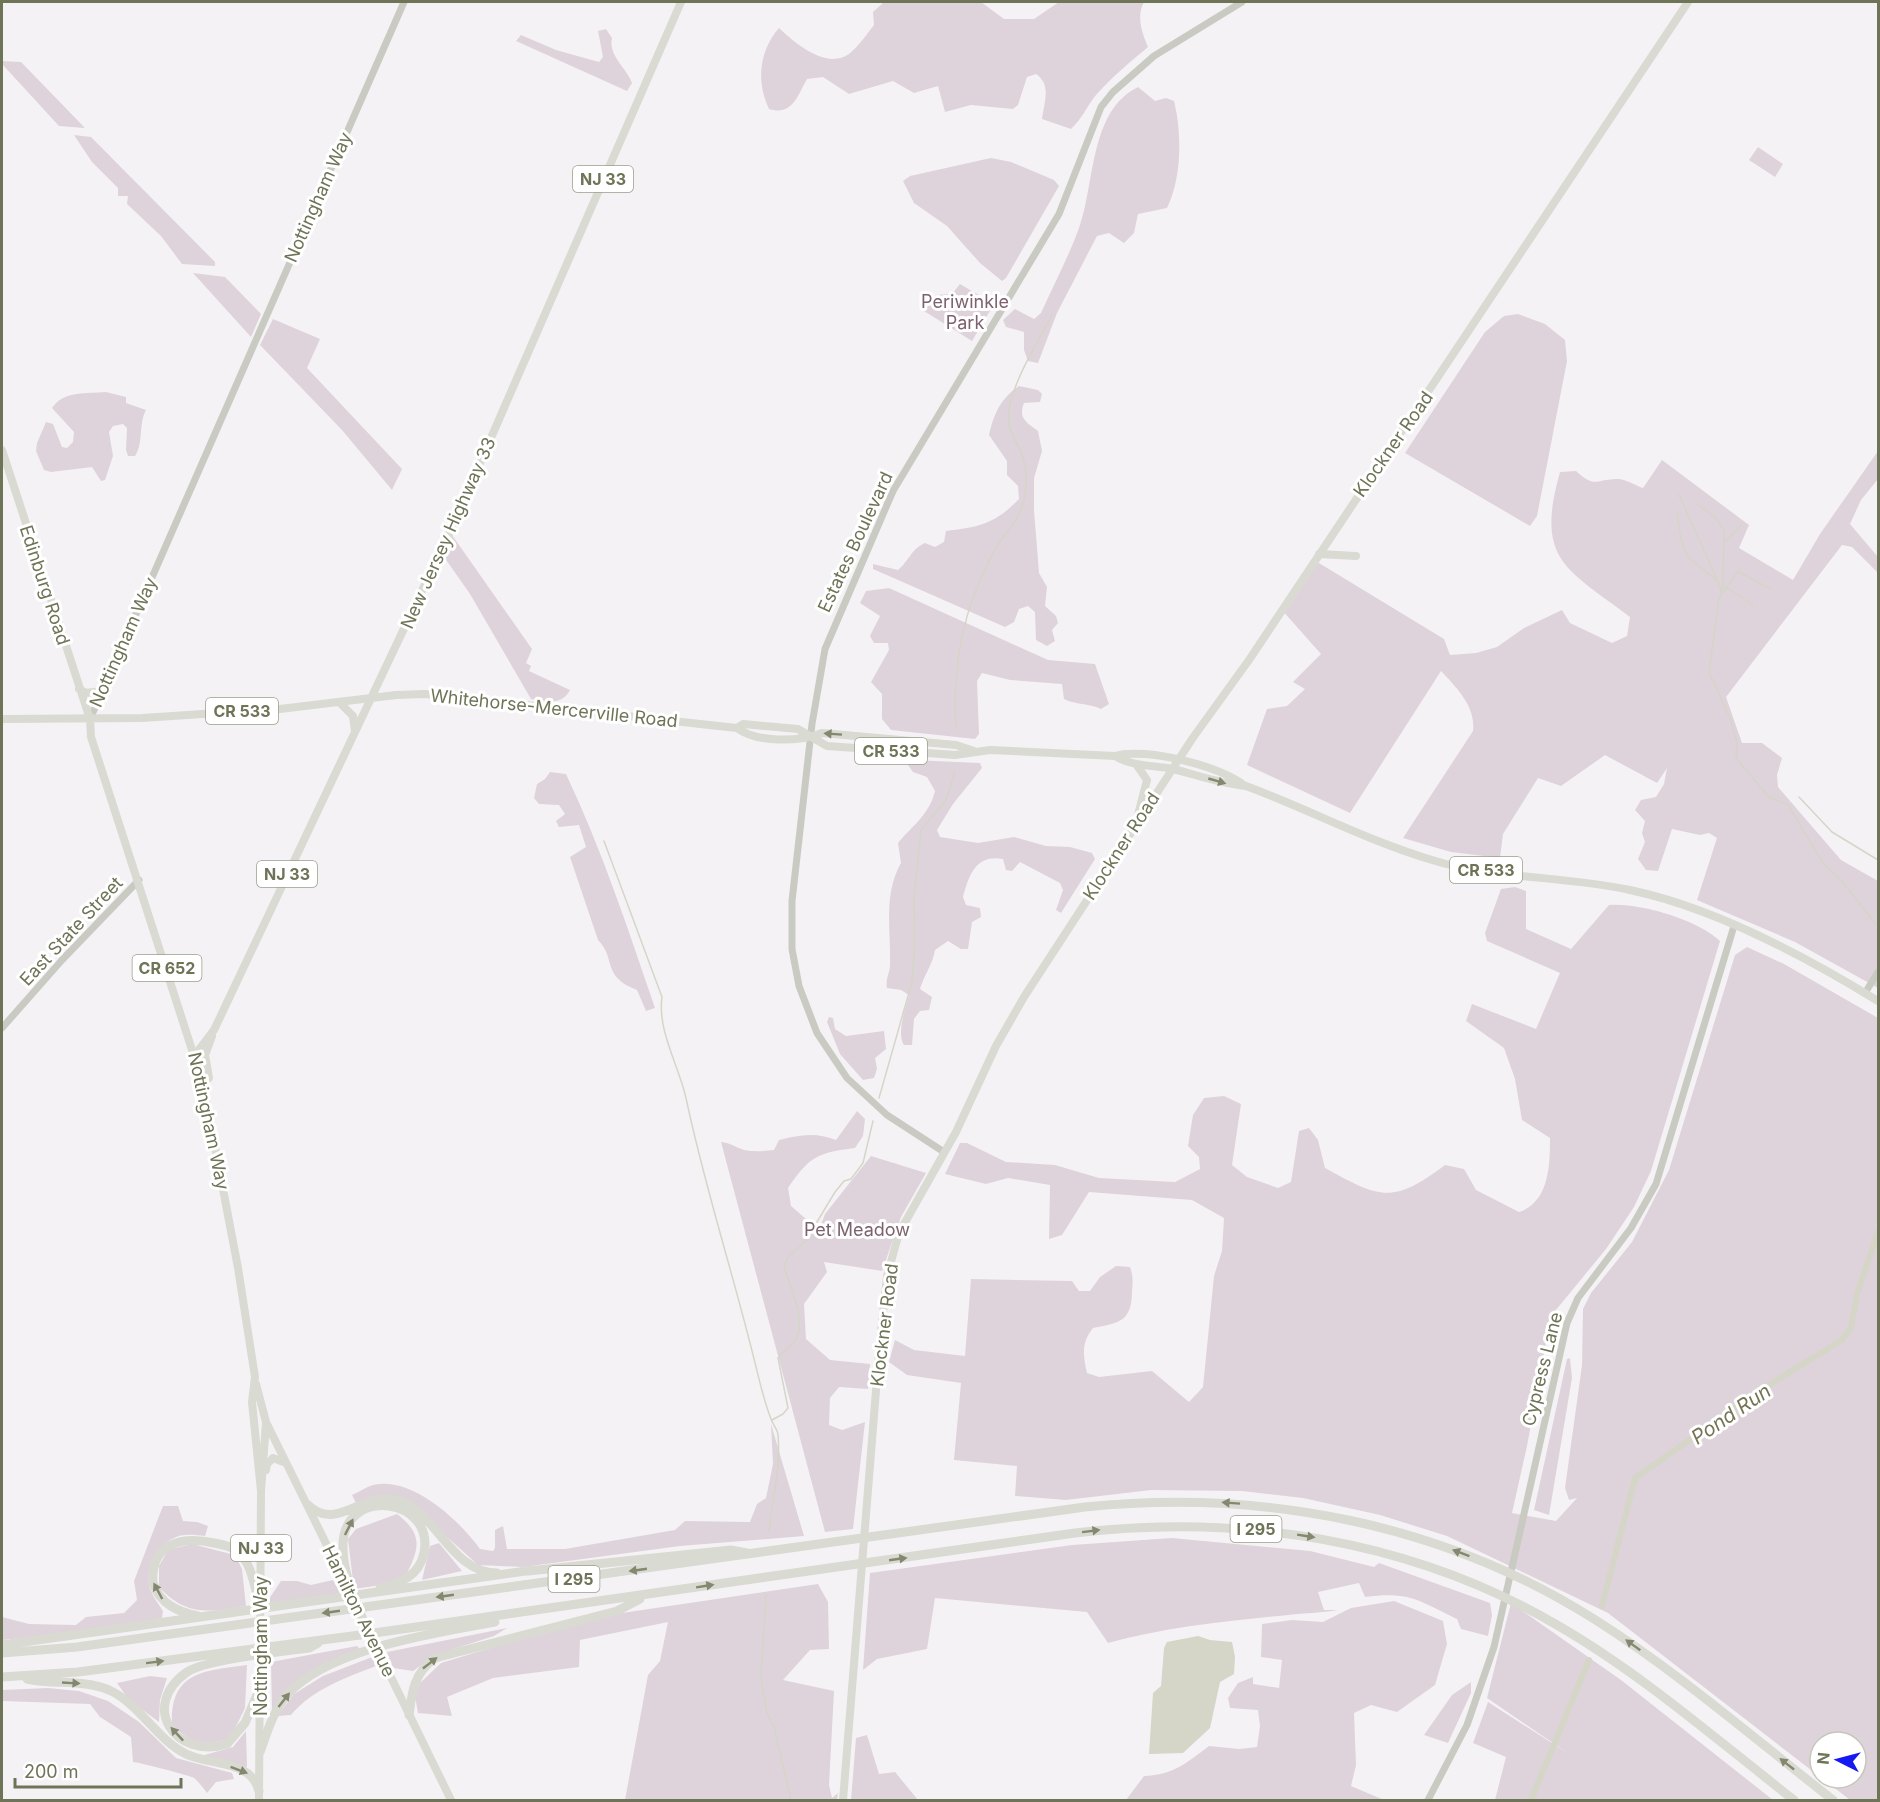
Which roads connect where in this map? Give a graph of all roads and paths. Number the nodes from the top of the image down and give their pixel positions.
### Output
1 (404, 2) edge
2 (681, 2) edge
3 (1242, 2) edge
4 (1688, 2) edge
5 (2, 450) edge
6 (1319, 554) junction
7 (1356, 556) dead end
8 (79, 689) junction
9 (102, 691) junction
10 (371, 698) junction
11 (339, 702) junction
12 (2, 719) edge
13 (90, 719) junction
14 (355, 732) junction
15 (810, 738) junction
16 (1115, 756) junction
17 (1178, 760) junction
18 (1133, 763) junction
19 (1172, 769) junction
20 (1246, 786) junction
21 (1136, 823) junction
22 (139, 880) junction
23 (1734, 926) junction
24 (1878, 972) edge
25 (1865, 993) junction
26 (1878, 1001) edge
27 (2, 1028) edge
28 (214, 1030) junction
29 (195, 1055) junction
30 (203, 1084) junction
31 (944, 1152) junction
32 (255, 1377) junction
33 (266, 1422) junction
34 (288, 1464) junction
35 (261, 1491) junction
36 (308, 1505) junction
37 (759, 1554) junction
38 (533, 1570) junction
39 (385, 1590) junction
40 (647, 1595) junction
41 (260, 1605) junction
42 (206, 1618) junction
43 (364, 1622) junction
44 (401, 1634) junction
45 (2, 1645) edge
46 (2, 1653) edge
47 (227, 1657) junction
48 (2, 1677) edge
49 (13, 1677) junction
50 (260, 1688) junction
51 (409, 1715) junction
52 (260, 1752) junction
53 (259, 1796) edge
54 (451, 1800) edge
55 (843, 1800) edge
56 (1428, 1800) edge
57 (1794, 1800) edge
58 (1833, 1800) edge

1 - 9 street, Nottingham Way
2 - 10 main road, New Jersey Highway 33 / NJ 33
3 - 15 street, Estates Boulevard
4 - 6 main road, Klockner Road
5 - 8 main road, Edinburg Road
6 - 7 main road
6 - 17 main road, Klockner Road
8 - 9 main road
8 - 13 main road, Edinburg Road
9 - 13 street, Nottingham Way
10 - 11 main road, CR 533
10 - 14 main road, New Jersey Highway 33 / NJ 33
10 - 15 main road, Whitehorse-Mercerville Road / CR 533
11 - 13 main road, CR 533
11 - 14 main road
12 - 13 main road, CR 533
13 - 22 main road, Nottingham Way
14 - 28 main road, New Jersey Highway 33 / NJ 33
15 - 16 main road, Whitehorse-Mercerville Road / CR 533
15 - 31 street, Estates Boulevard
16 - 17 main road, Whitehorse-Mercerville Road / CR 533
16 - 18 main road, Whitehorse-Mercerville Road / CR 533
17 - 19 main road, Klockner Road
17 - 20 main road, Whitehorse-Mercerville Road / CR 533
18 - 19 main road, Whitehorse-Mercerville Road / CR 533
18 - 21 main road
19 -> 20 main road, Whitehorse-Mercerville Road / CR 533
19 - 21 main road, Klockner Road
20 - 23 main road, Whitehorse-Mercerville Road / CR 533
21 - 31 main road, Klockner Road
22 - 27 street, East State Street
22 - 29 main road, Nottingham Way / CR 652
23 - 25 main road, Whitehorse-Mercerville Road / CR 533
23 - 56 street, Cypress Lane
24 - 25 street
25 - 26 main road, Whitehorse-Mercerville Road / CR 533
28 - 29 main road, New Jersey Highway 33 / NJ 33
28 - 30 main road
29 - 30 main road, Nottingham Way / NJ 33
30 - 32 main road, Nottingham Way / NJ 33
31 - 55 main road, Klockner Road
32 - 33 main road
32 - 35 main road, Nottingham Way / NJ 33
33 - 34 main road, Hamilton Avenue
33 - 35 main road, Nottingham Way / NJ 33
34 - 35 main road
34 - 36 main road, Hamilton Avenue
35 - 41 main road, Nottingham Way / NJ 33
36 - 38 highway
36 - 43 main road, Hamilton Avenue
37 - 38 highway
37 -> 46 highway, I 295
58 -> 37 highway, I 295
38 - 39 highway
39 - 42 highway
43 -> 39 highway
40 - 44 highway, I 295
51 -> 40 highway
40 -> 57 highway, I 295
42 -> 41 highway
41 - 50 main road, Nottingham Way / NJ 33
42 - 45 highway
43 - 51 main road, Hamilton Avenue
44 - 47 highway, I 295
52 -> 44 highway
49 -> 47 highway
50 -> 47 highway
48 - 49 highway
49 -> 53 highway
50 - 52 main road, Nottingham Way / NJ 33
51 - 54 main road, Hamilton Avenue
52 - 53 main road, Nottingham Way / NJ 33

